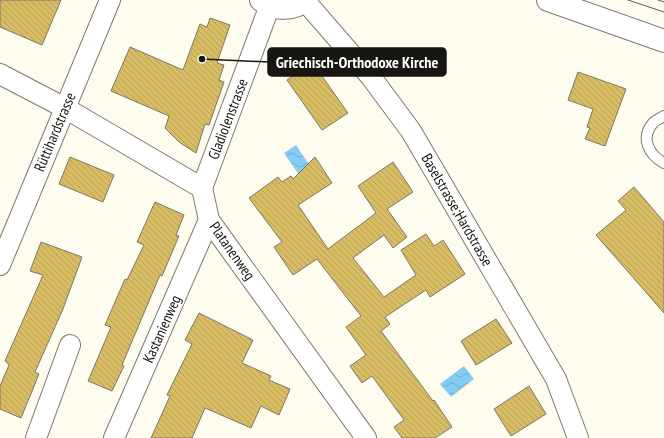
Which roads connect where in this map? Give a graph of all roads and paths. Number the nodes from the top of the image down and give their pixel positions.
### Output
1 (110, 0) edge
2 (548, 0) edge
3 (306, 1) edge
4 (266, 3) edge
5 (664, 41) edge
6 (0, 74) edge
7 (65, 108) junction
8 (664, 116) edge
9 (664, 163) edge
10 (202, 188) junction
11 (209, 220) junction
12 (0, 265) edge
13 (70, 345) dead end
14 (36, 438) edge
15 (114, 438) edge
16 (366, 438) edge
17 (578, 438) edge

1 - 7 street, Rüttihardstrasse
2 - 5 main road
3 - 4 main road
3 - 17 street, Baselstrasse;Hardstrasse
4 - 10 street, Gladiolenstrasse
6 - 7 street
7 - 10 street
7 - 12 street, Rüttihardstrasse
8 - 9 lane
10 - 11 street, Platanenweg
11 - 15 street, Kastanienweg
11 - 16 street, Platanenweg
13 - 14 street

